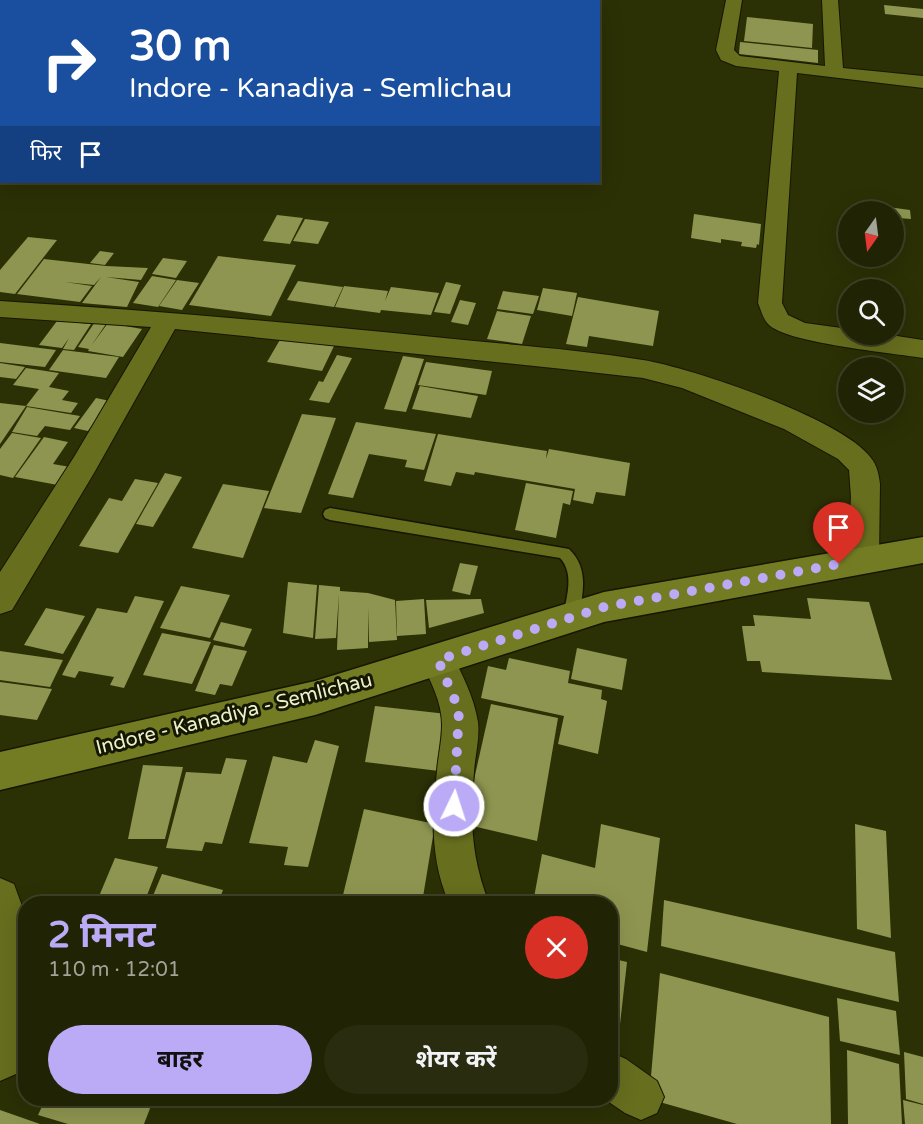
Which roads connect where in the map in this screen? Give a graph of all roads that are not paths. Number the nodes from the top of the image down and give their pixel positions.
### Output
1 (734, 0) edge
2 (830, 0) edge
3 (788, 67) junction
4 (834, 72) junction
5 (923, 82) edge
6 (0, 309) edge
7 (168, 319) junction
8 (923, 349) edge
9 (330, 514) dead end
10 (923, 550) edge
11 (863, 560) junction
12 (0, 600) edge
13 (572, 617) junction
14 (438, 660) junction
15 (0, 771) edge
16 (465, 896) edge
17 (0, 898) edge
18 (0, 1058) edge

1 - 3 street
2 - 4 street
3 - 4 street
3 - 8 street
4 - 5 street
6 - 7 street
7 - 11 street
7 - 12 street
9 - 13 lane
10 - 11 main road, Indore - Kanadiya - Semlichau
11 - 13 main road, Indore - Kanadiya - Semlichau
13 - 14 main road, Indore - Kanadiya - Semlichau
14 - 15 main road, Indore - Kanadiya - Semlichau
14 - 16 street
17 - 18 street

